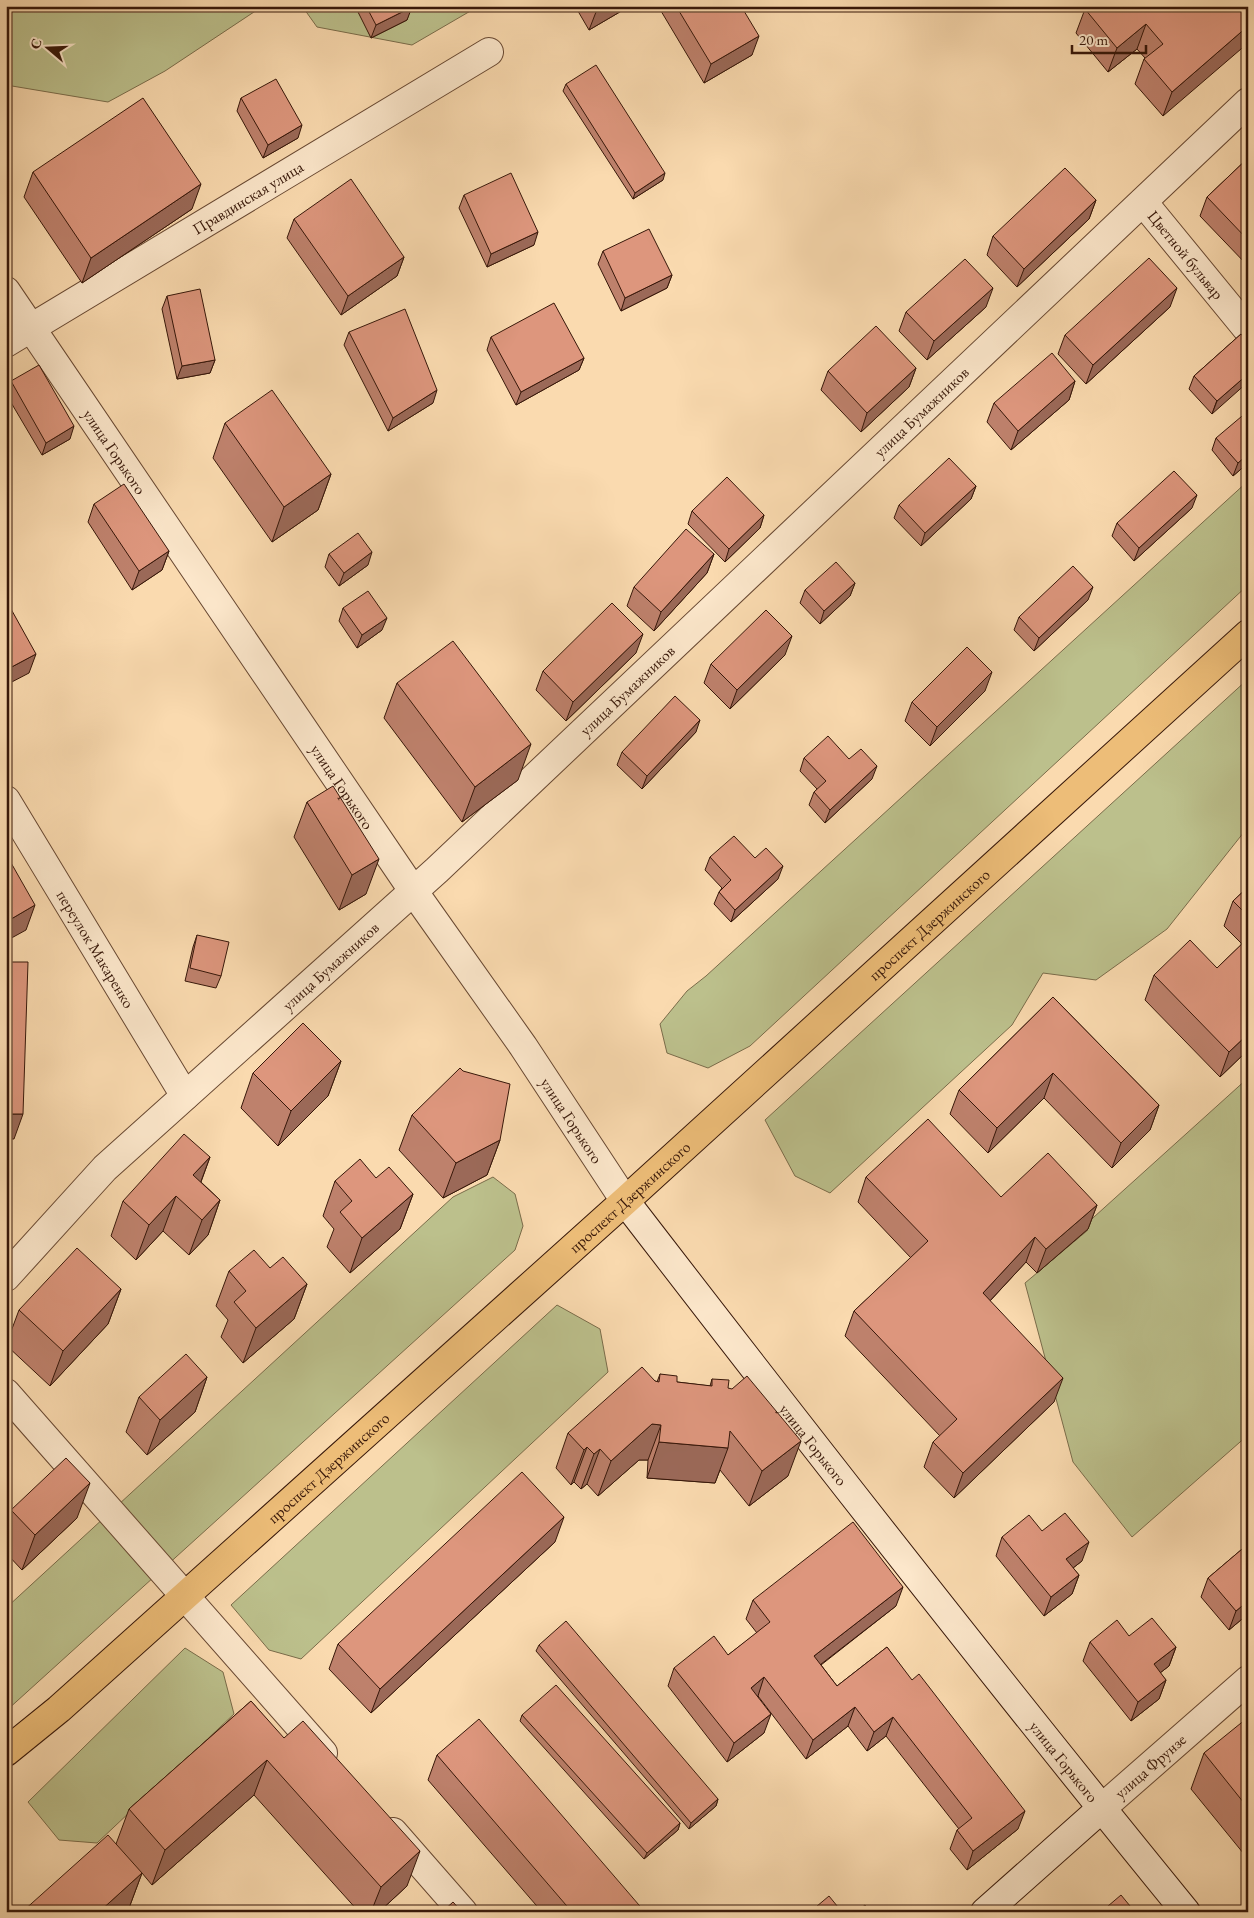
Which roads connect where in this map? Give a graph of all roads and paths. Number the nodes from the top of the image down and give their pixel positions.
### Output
1 (489, 52) dead end
2 (1248, 102) edge
3 (1143, 202) junction
4 (6, 291) edge
5 (32, 328) junction
6 (1248, 330) edge
7 (6, 343) edge
8 (1248, 634) edge
9 (6, 800) edge
10 (414, 892) junction
11 (186, 1096) junction
12 (624, 1201) junction
13 (6, 1277) edge
14 (6, 1393) edge
15 (185, 1594) junction
16 (1248, 1680) edge
17 (6, 1752) edge
18 (340, 1772) edge
19 (1102, 1808) junction
20 (379, 1816) edge
21 (463, 1912) edge
22 (985, 1912) edge
23 (1186, 1912) edge

1 - 5 street, Правдинская улица
2 - 3 street, улица Бумажников
3 - 6 street, Цветной бульвар
3 - 10 street, улица Бумажников
4 - 5 street, улица Горького
5 - 7 street, Правдинская улица
5 - 10 street, улица Горького
8 - 12 main road, проспект Дзержинского
9 - 11 street, переулок Макаренко
10 - 11 street, улица Бумажников
10 - 12 street, улица Горького
11 - 13 street, улица Бумажников
12 - 15 main road, проспект Дзержинского
12 - 19 street, улица Горького
14 - 15 street
15 - 17 main road, проспект Дзержинского
15 - 18 street
16 - 19 street, улица Фрунзе
19 - 22 street, улица Фрунзе
19 - 23 street, улица Горького
20 - 21 street

